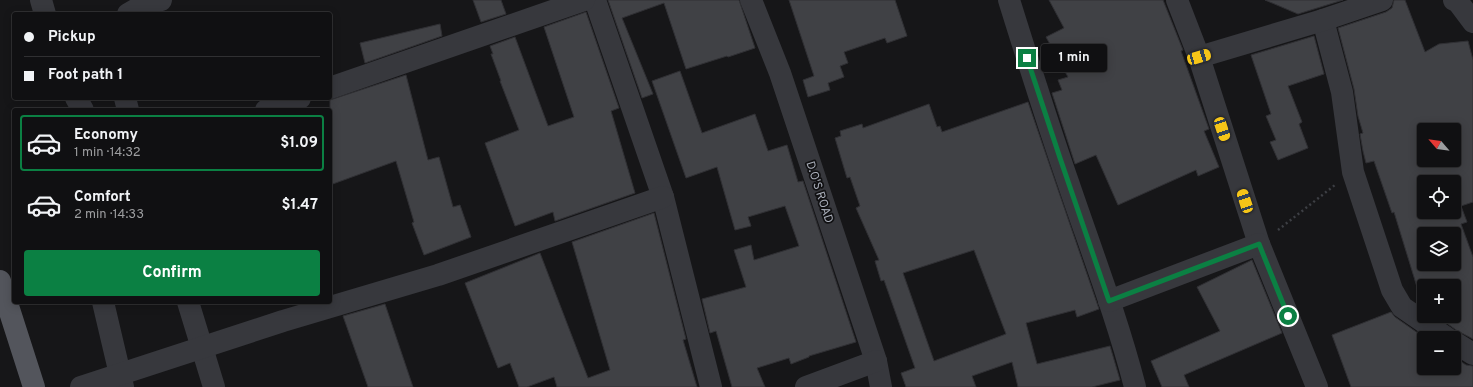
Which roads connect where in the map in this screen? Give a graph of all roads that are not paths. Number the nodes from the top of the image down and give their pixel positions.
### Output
1 (40, 0) edge
2 (161, 0) edge
3 (584, 0) edge
4 (595, 0) edge
5 (751, 0) edge
6 (1009, 0) edge
7 (1177, 0) edge
8 (1382, 0) edge
9 (1454, 0) edge
10 (44, 12) edge
11 (131, 12) edge
12 (1323, 20) junction
13 (1473, 22) edge
14 (1199, 57) junction
15 (332, 87) edge
16 (294, 100) edge
17 (272, 108) edge
18 (664, 197) junction
19 (1259, 244) junction
20 (0, 281) edge
21 (1109, 301) junction
22 (103, 304) edge
23 (189, 304) edge
24 (1438, 331) edge
25 (1461, 346) edge
26 (202, 347) junction
27 (1473, 354) edge
28 (876, 361) junction
29 (121, 380) edge
30 (34, 387) edge
31 (81, 387) edge
32 (214, 387) edge
33 (711, 387) edge
34 (806, 387) edge
35 (881, 387) edge
36 (1135, 387) edge
37 (1317, 387) edge

1 - 10 street
2 - 11 street
3 - 15 street
4 - 18 street
5 - 28 street, D.O'S ROAD
6 - 21 street
7 - 14 street
8 - 12 street
9 - 13 street
12 - 14 street
12 - 24 street
14 - 19 street
16 - 17 street
18 - 26 street
18 - 33 street
19 - 21 street
19 - 37 street
20 - 30 main road
21 - 36 street
22 - 29 street
23 - 26 street
25 - 27 street
26 - 29 street
26 - 32 street
28 - 34 street
28 - 35 street, D.O'S ROAD
29 - 31 street

